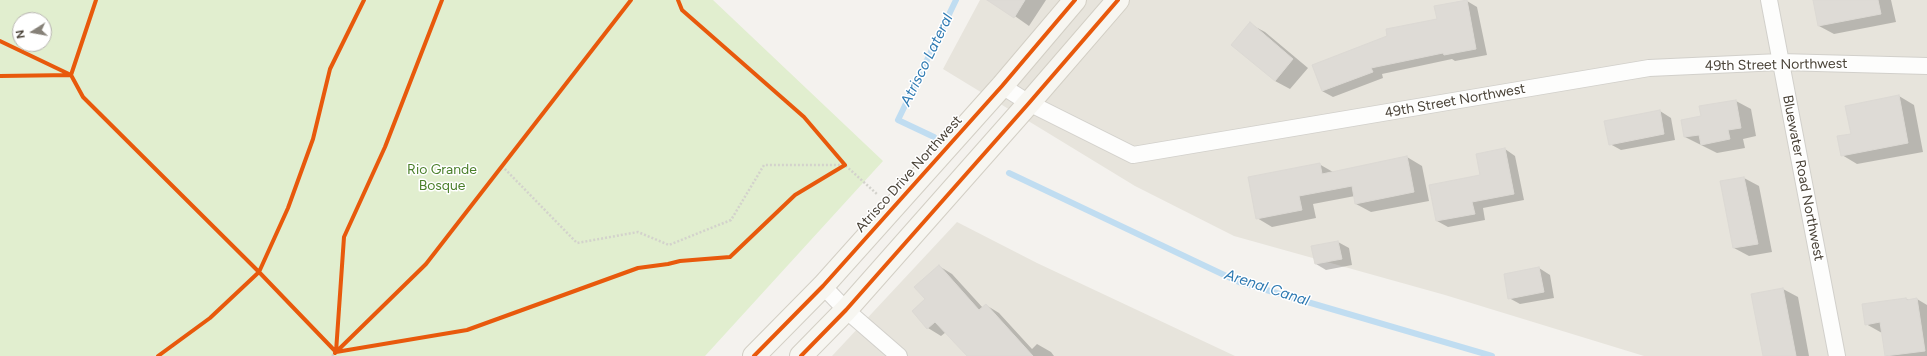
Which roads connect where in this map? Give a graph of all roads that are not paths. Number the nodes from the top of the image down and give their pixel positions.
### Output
1 (1075, 0) edge
2 (1118, 0) edge
3 (1769, 0) edge
4 (1780, 62) junction
5 (1927, 66) edge
6 (1002, 86) junction
7 (1029, 103) junction
8 (823, 286) junction
9 (846, 310) junction
10 (754, 356) edge
11 (801, 356) edge
12 (899, 356) edge
13 (1837, 356) edge

1 - 6 main road, Atrisco Drive Northwest
2 - 7 main road
3 - 4 street, Bluewater Road Northwest
4 - 5 street, 49th Street Northwest
4 - 7 street, 49th Street Northwest
4 - 13 street, Bluewater Road Northwest
6 - 7 street, 49th Street Northwest
6 - 8 main road, Atrisco Drive Northwest
7 - 9 main road
8 - 9 street
8 - 10 main road, Atrisco Drive Northwest
9 - 11 main road
9 - 12 street

